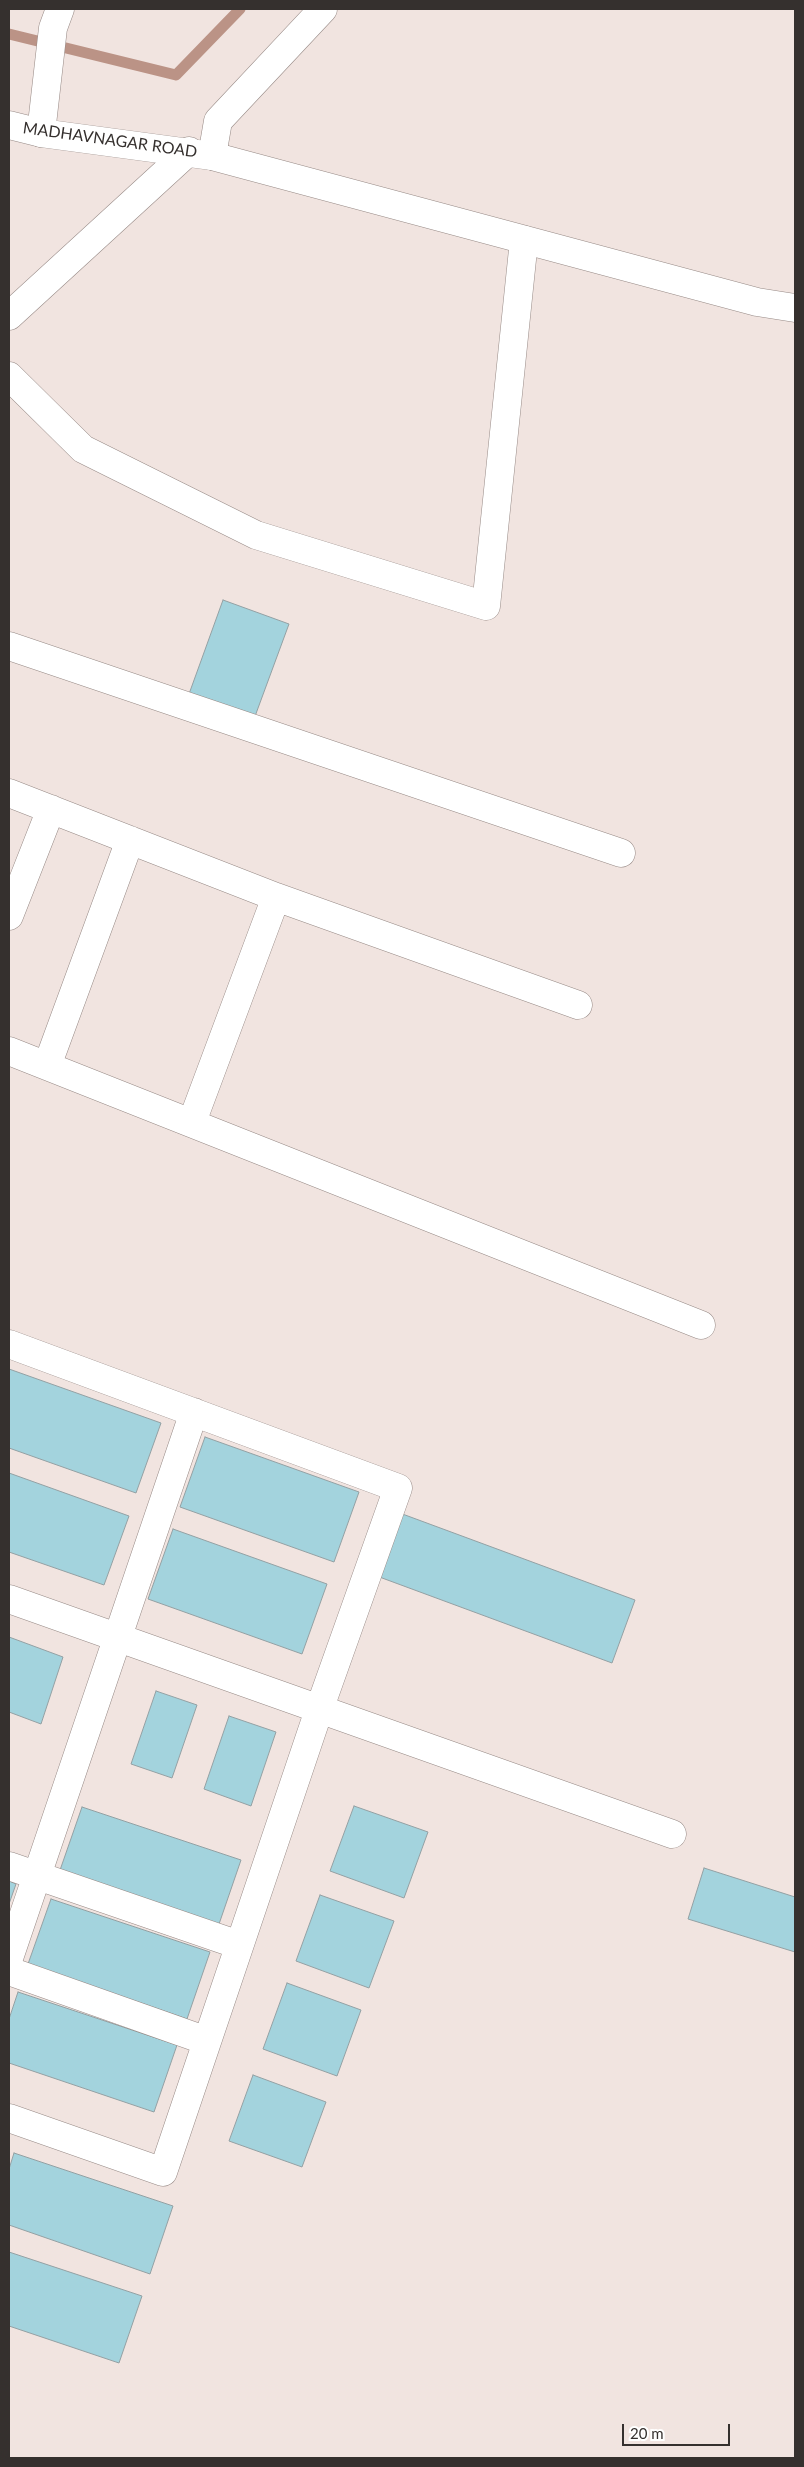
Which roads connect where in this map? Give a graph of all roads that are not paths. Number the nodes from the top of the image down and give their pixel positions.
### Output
1 (323, 9) edge
2 (56, 18) edge
3 (9, 125) edge
4 (41, 133) junction
5 (200, 153) junction
6 (524, 240) junction
7 (795, 308) edge
8 (9, 316) edge
9 (9, 376) edge
10 (9, 646) edge
11 (9, 792) edge
12 (51, 809) junction
13 (130, 840) junction
14 (621, 853) dead end
15 (276, 897) junction
16 (9, 916) edge
17 (578, 1005) dead end
18 (9, 1051) edge
19 (47, 1066) junction
20 (192, 1122) junction
21 (701, 1325) dead end
22 (9, 1344) edge
23 (194, 1412) junction
24 (9, 1599) edge
25 (117, 1638) junction
26 (319, 1710) junction
27 (672, 1834) dead end
28 (9, 1866) edge
29 (37, 1875) junction
30 (239, 1945) junction
31 (9, 1958) edge
32 (9, 1971) edge
33 (206, 2041) junction
34 (9, 2118) edge

1 - 5 street
2 - 4 street
3 - 4 street, MADHAVNAGAR ROAD
4 - 5 street, MADHAVNAGAR ROAD
5 - 6 street, MADHAVNAGAR ROAD
5 - 8 street
6 - 7 street, MADHAVNAGAR ROAD
6 - 9 street
10 - 14 street
11 - 12 street
12 - 13 street
12 - 16 street
13 - 15 street
13 - 19 street
15 - 17 street
15 - 20 street
18 - 19 street
19 - 20 street
20 - 21 street
22 - 23 street
23 - 25 street
23 - 26 street
24 - 25 street
25 - 26 street
25 - 29 street
26 - 27 street
26 - 30 street
28 - 29 street
29 - 30 street
29 - 31 street
30 - 33 street
32 - 33 street
33 - 34 street

